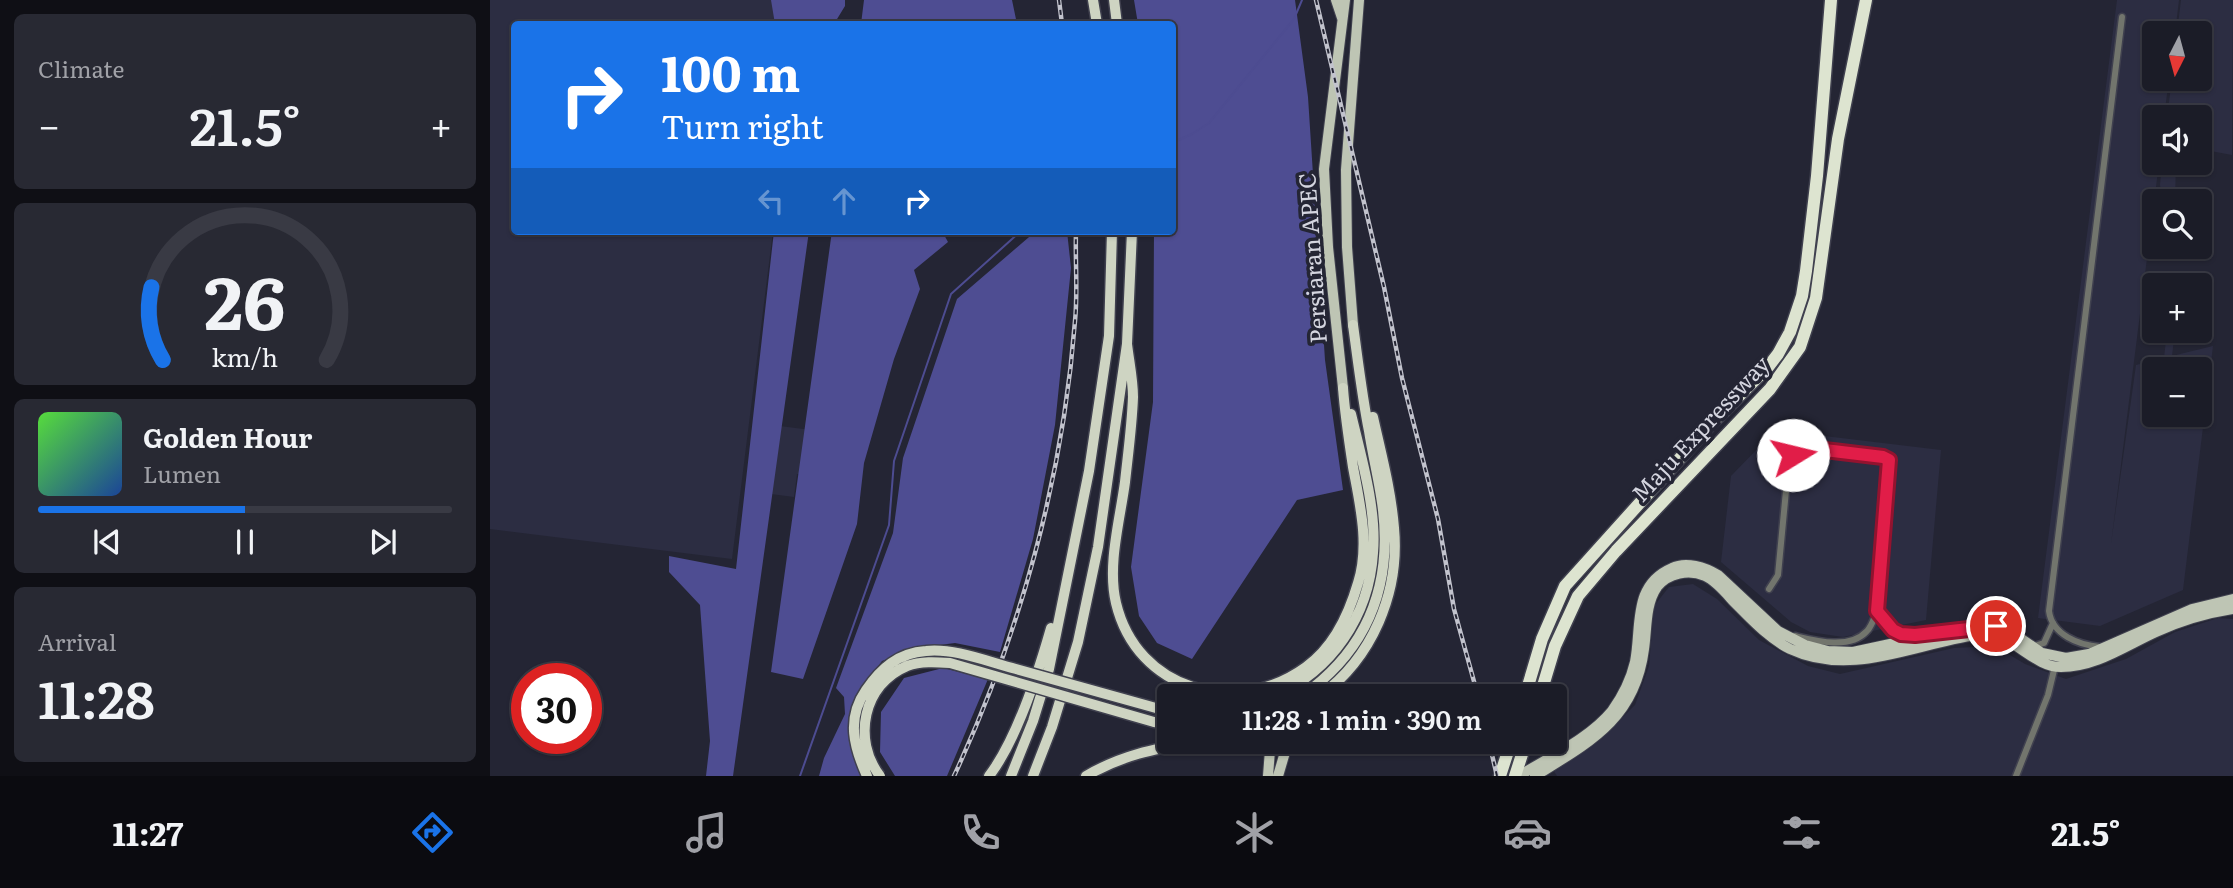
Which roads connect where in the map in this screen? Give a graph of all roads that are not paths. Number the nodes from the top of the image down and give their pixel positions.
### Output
1 (1093, 0) edge
2 (1114, 0) edge
3 (1336, 0) edge
4 (1345, 0) edge
5 (1364, 0) edge
6 (1831, 0) edge
7 (1866, 0) edge
8 (1358, 5) edge
9 (2122, 17) dead end
10 (1343, 18) junction
11 (1096, 21) edge
12 (1117, 21) edge
13 (1112, 235) edge
14 (1132, 235) edge
15 (1353, 325) junction
16 (1127, 344) junction
17 (1343, 388) junction
18 (1074, 544) junction
19 (1769, 589) dead end
20 (2233, 599) edge
21 (2233, 609) edge
22 (1877, 611) junction
23 (2053, 623) junction
24 (1778, 631) junction
25 (1951, 631) junction
26 (2031, 646) junction
27 (2106, 647) junction
28 (2055, 666) junction
29 (1297, 684) edge
30 (1316, 684) edge
31 (1337, 684) edge
32 (1529, 684) edge
33 (1544, 684) edge
34 (1157, 708) edge
35 (1157, 722) edge
36 (1157, 748) edge
37 (1269, 754) edge
38 (1284, 754) edge
39 (1507, 754) edge
40 (1523, 754) edge
41 (867, 776) edge
42 (880, 776) edge
43 (989, 776) edge
44 (1011, 776) edge
45 (1033, 776) edge
46 (1086, 776) edge
47 (1268, 776) edge
48 (1278, 776) edge
49 (1500, 776) edge
50 (1517, 776) edge
51 (1535, 776) edge
52 (2016, 776) edge

1 - 11 highway
2 - 12 highway
3 - 10 main road
4 - 10 main road, Persiaran APEC
5 - 8 main road
6 - 32 highway, Maju Expressway
7 - 33 highway, Maju Expressway
8 - 15 main road, Persiaran APEC
9 - 23 street
10 - 17 main road, Persiaran APEC
13 - 18 highway
14 - 16 highway
15 - 30 highway
15 - 31 highway
16 - 17 highway
16 - 45 highway
17 - 29 highway
18 - 43 highway
18 - 44 highway
19 - 22 street
20 - 27 main road
21 - 28 main road
22 - 24 street
22 - 25 street
23 - 26 street
23 - 27 street
24 - 25 main road
24 - 50 main road
25 - 26 main road
26 - 27 main road
28 - 51 main road
28 - 52 street
34 - 41 highway, bridge
35 - 42 highway, bridge
36 - 46 highway
37 - 47 main road
38 - 48 main road
39 - 49 highway
40 - 50 highway

